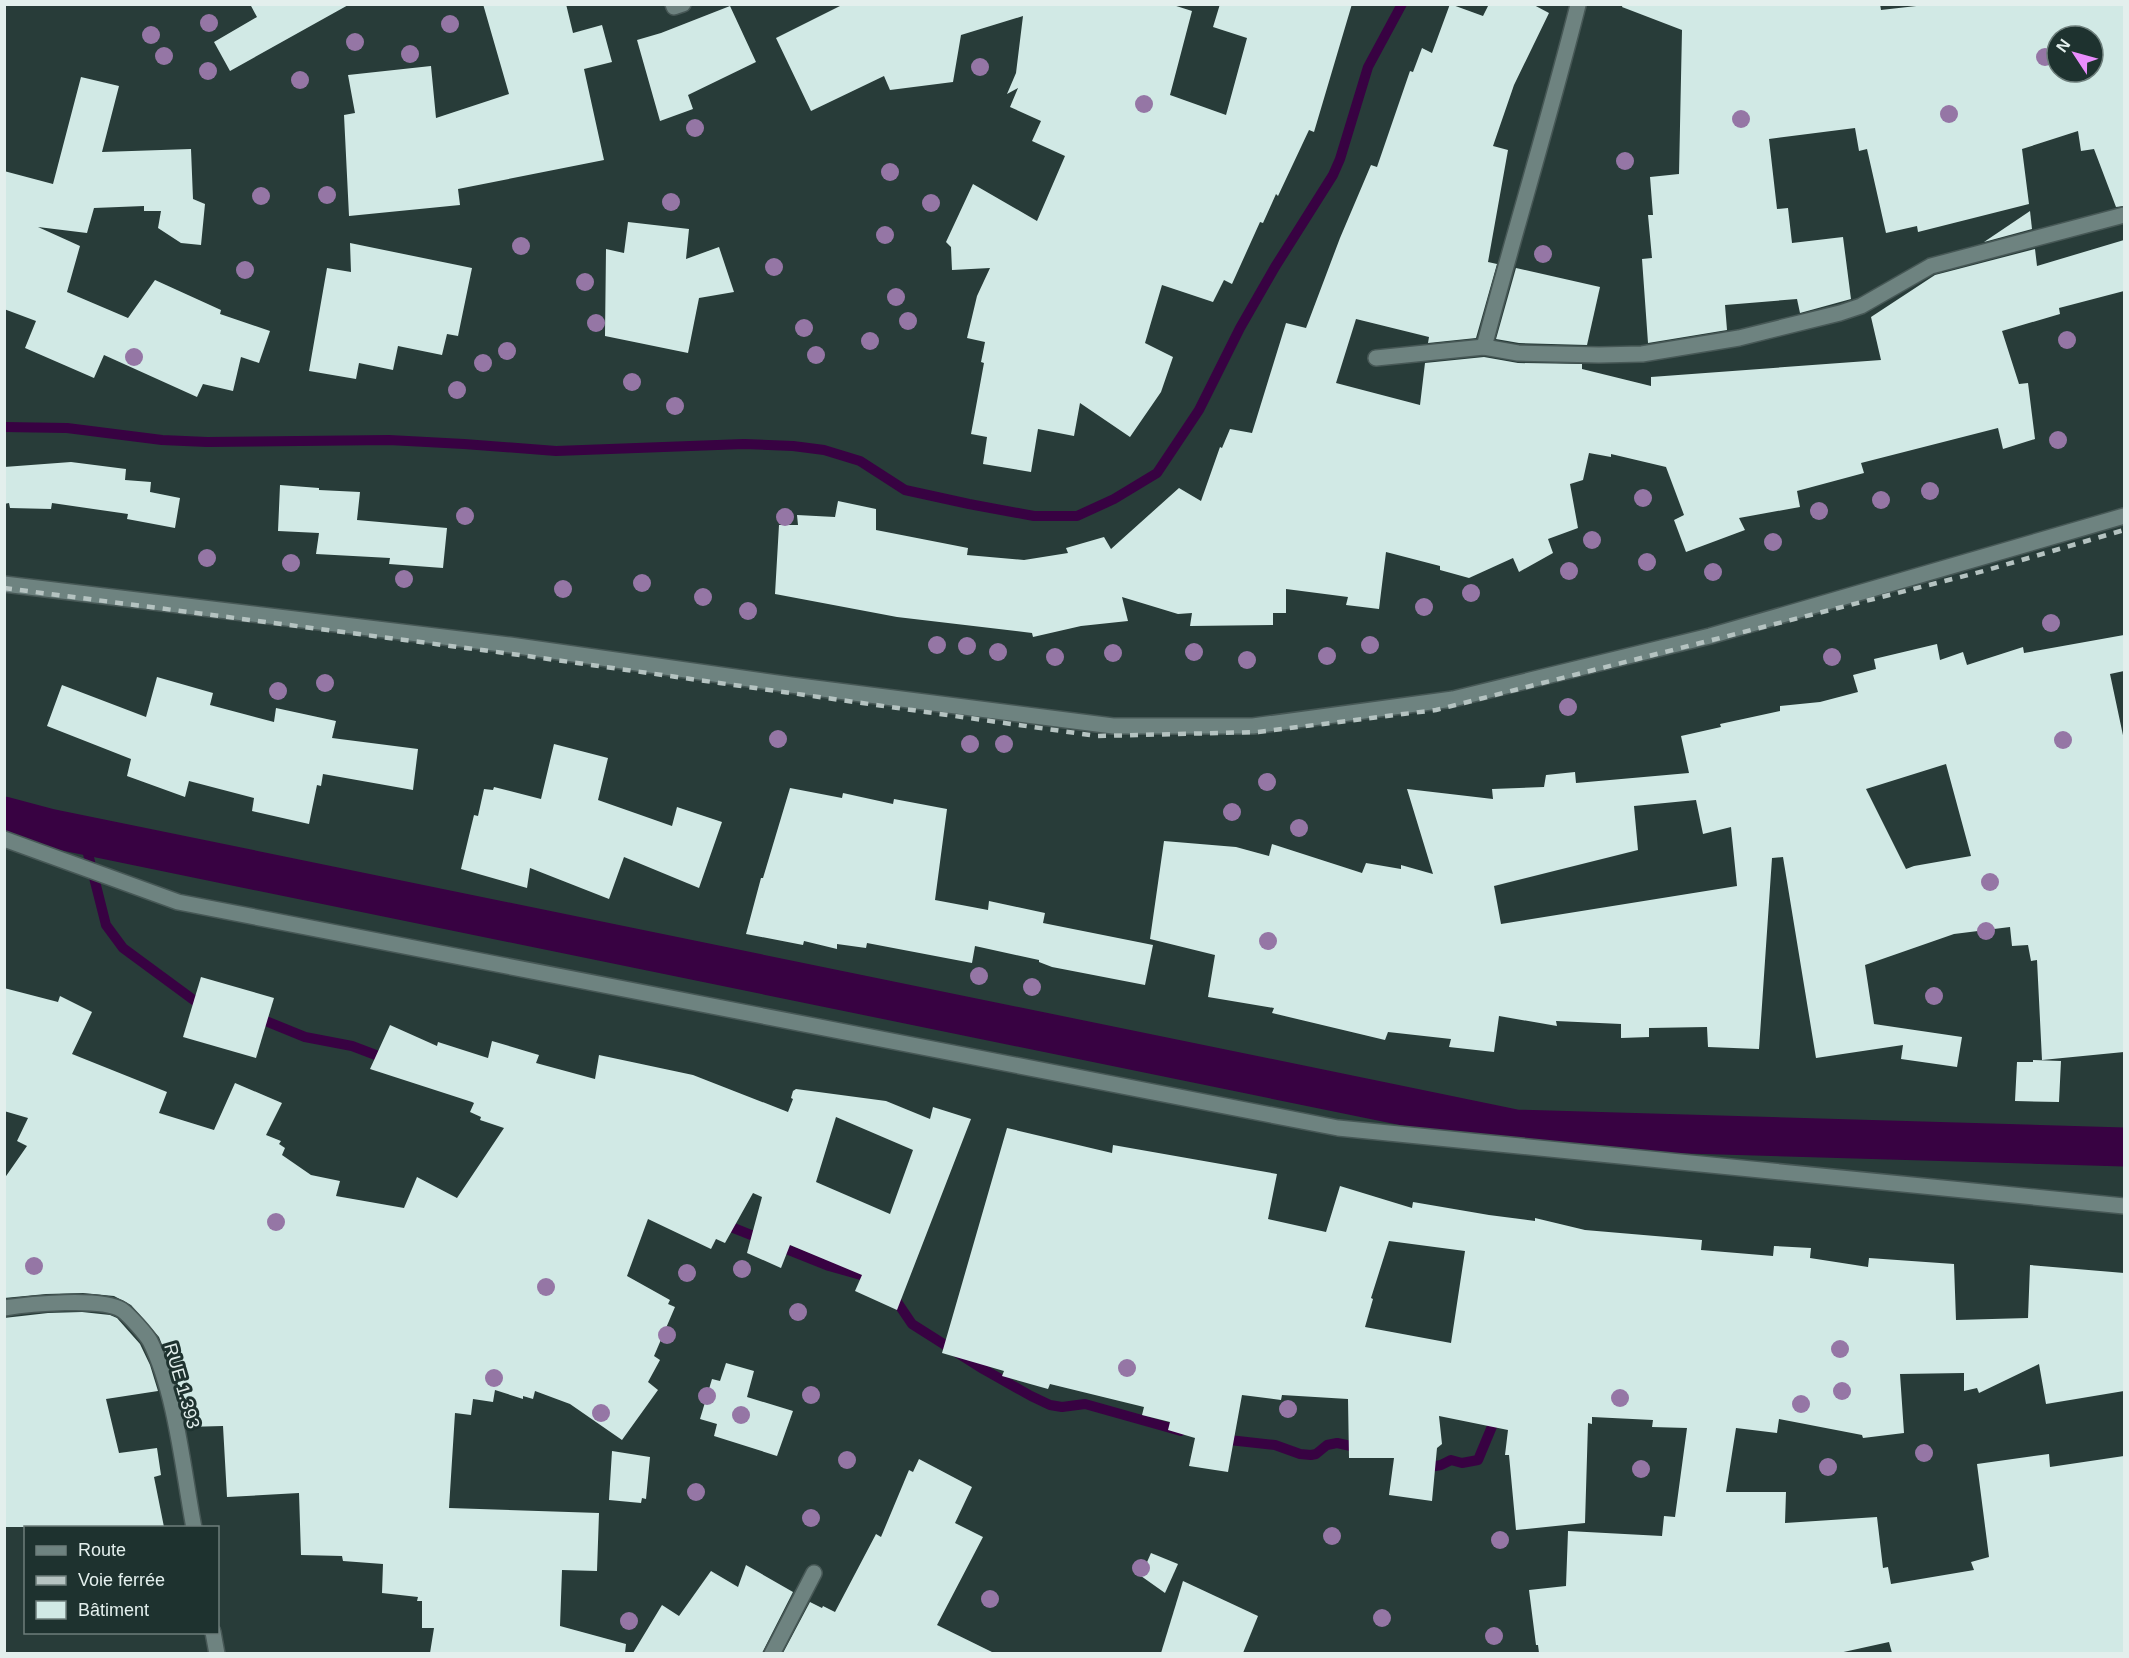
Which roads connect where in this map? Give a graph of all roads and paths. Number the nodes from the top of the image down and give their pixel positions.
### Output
1 (673, 4) edge
2 (683, 4) edge
3 (1578, 5) edge
4 (2124, 215) edge
5 (1484, 347) junction
6 (1376, 358) dead end
7 (2124, 516) edge
8 (4, 584) edge
9 (4, 839) edge
10 (2124, 1206) edge
11 (4, 1308) edge
12 (194, 1526) edge
13 (814, 1573) dead end
14 (213, 1634) edge
15 (217, 1653) edge
16 (772, 1653) edge

1 - 2 street
3 - 5 street
4 - 5 street
5 - 6 street
7 - 8 street
9 - 10 street
11 - 12 street, RUE 1.393
13 - 16 street
14 - 15 street

